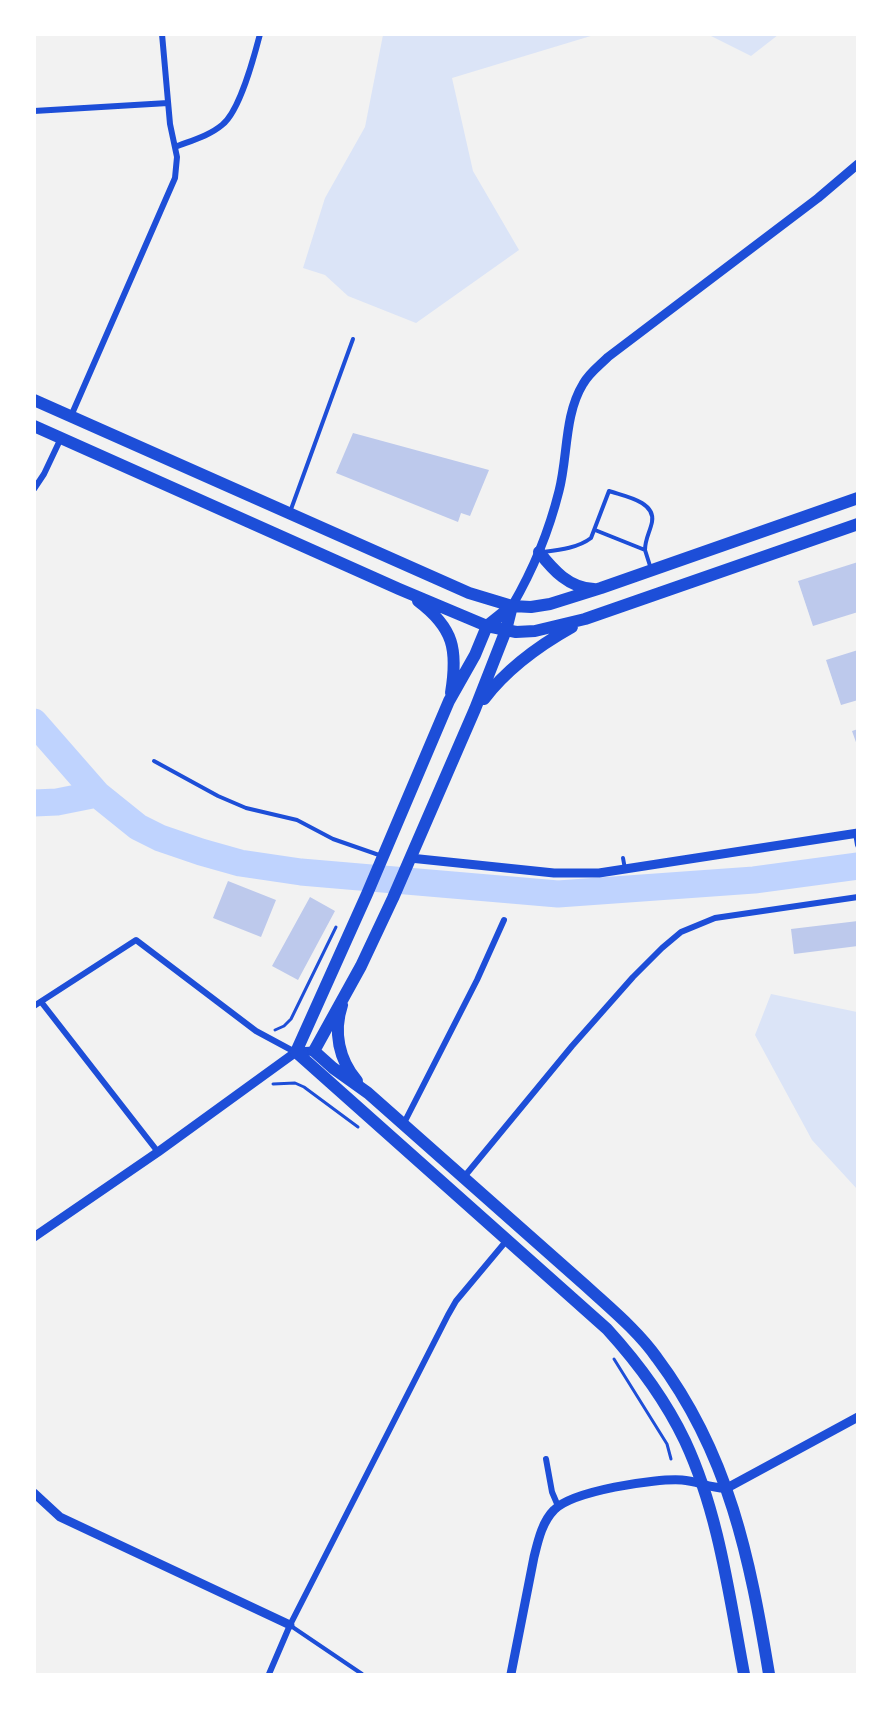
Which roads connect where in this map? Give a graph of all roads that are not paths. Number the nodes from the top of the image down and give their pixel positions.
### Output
1 (162, 34) edge
2 (260, 34) edge
3 (168, 103) junction
4 (34, 111) edge
5 (175, 147) junction
6 (858, 164) edge
7 (353, 339) dead end
8 (34, 400) edge
9 (71, 416) junction
10 (34, 426) edge
11 (61, 438) junction
12 (34, 489) edge
13 (858, 498) edge
14 (290, 513) junction
15 (858, 524) edge
16 (595, 530) junction
17 (645, 550) junction
18 (539, 552) junction
19 (651, 570) junction
20 (601, 588) junction
21 (399, 589) junction
22 (512, 606) junction
23 (585, 619) junction
24 (487, 626) junction
25 (506, 630) junction
26 (449, 701) junction
27 (475, 709) junction
28 (154, 761) dead end
29 (857, 833) edge
30 (858, 845) edge
31 (623, 858) dead end
32 (382, 859) junction
33 (409, 861) junction
34 (625, 869) junction
35 (858, 897) edge
36 (504, 920) dead end
37 (346, 994) junction
38 (42, 1003) junction
39 (34, 1006) edge
40 (314, 1051) junction
41 (296, 1052) junction
42 (368, 1093) junction
43 (403, 1125) junction
44 (158, 1152) junction
45 (463, 1178) junction
46 (34, 1237) edge
47 (507, 1240) junction
48 (858, 1417) edge
49 (546, 1459) dead end
50 (702, 1484) junction
51 (727, 1488) junction
52 (34, 1493) edge
53 (558, 1506) junction
54 (290, 1625) junction
55 (269, 1674) edge
56 (362, 1674) edge
57 (511, 1674) edge
58 (744, 1674) edge
59 (770, 1674) edge

1 - 3 street
2 - 5 street
3 - 4 street
3 - 5 street
5 - 9 street
6 - 18 street
7 - 14 lane
8 - 9 main road
9 - 14 main road
10 - 11 main road
11 - 12 street
11 - 21 main road
13 - 19 main road
14 - 22 main road
15 - 23 main road
16 - 17 lane
16 - 17 lane
16 - 18 lane
17 - 19 lane
18 - 20 main road
18 - 22 street
19 - 20 main road
20 - 22 main road
21 - 24 main road
21 - 26 main road
22 - 24 main road
22 - 25 main road
23 - 25 main road
23 - 27 main road
24 - 25 main road
24 - 26 main road
25 - 27 main road
26 - 32 main road
27 - 33 main road
28 - 32 lane
29 - 30 street
29 - 34 street
31 - 34 lane
32 - 41 main road
33 - 34 street
33 - 37 main road
35 - 45 street
36 - 43 street
37 - 40 main road
37 - 42 main road
38 - 39 street
38 - 41 street
38 - 44 street
40 - 41 street
40 - 42 main road
41 - 44 street
41 - 47 main road
42 - 43 main road
43 - 45 main road
44 - 46 street
45 - 51 main road
47 - 50 main road
47 - 54 street
48 - 51 street
49 - 53 street
50 - 51 street
50 - 53 street
50 - 58 main road
51 - 59 main road
52 - 54 street
53 - 57 street
54 - 55 street
54 - 56 lane

